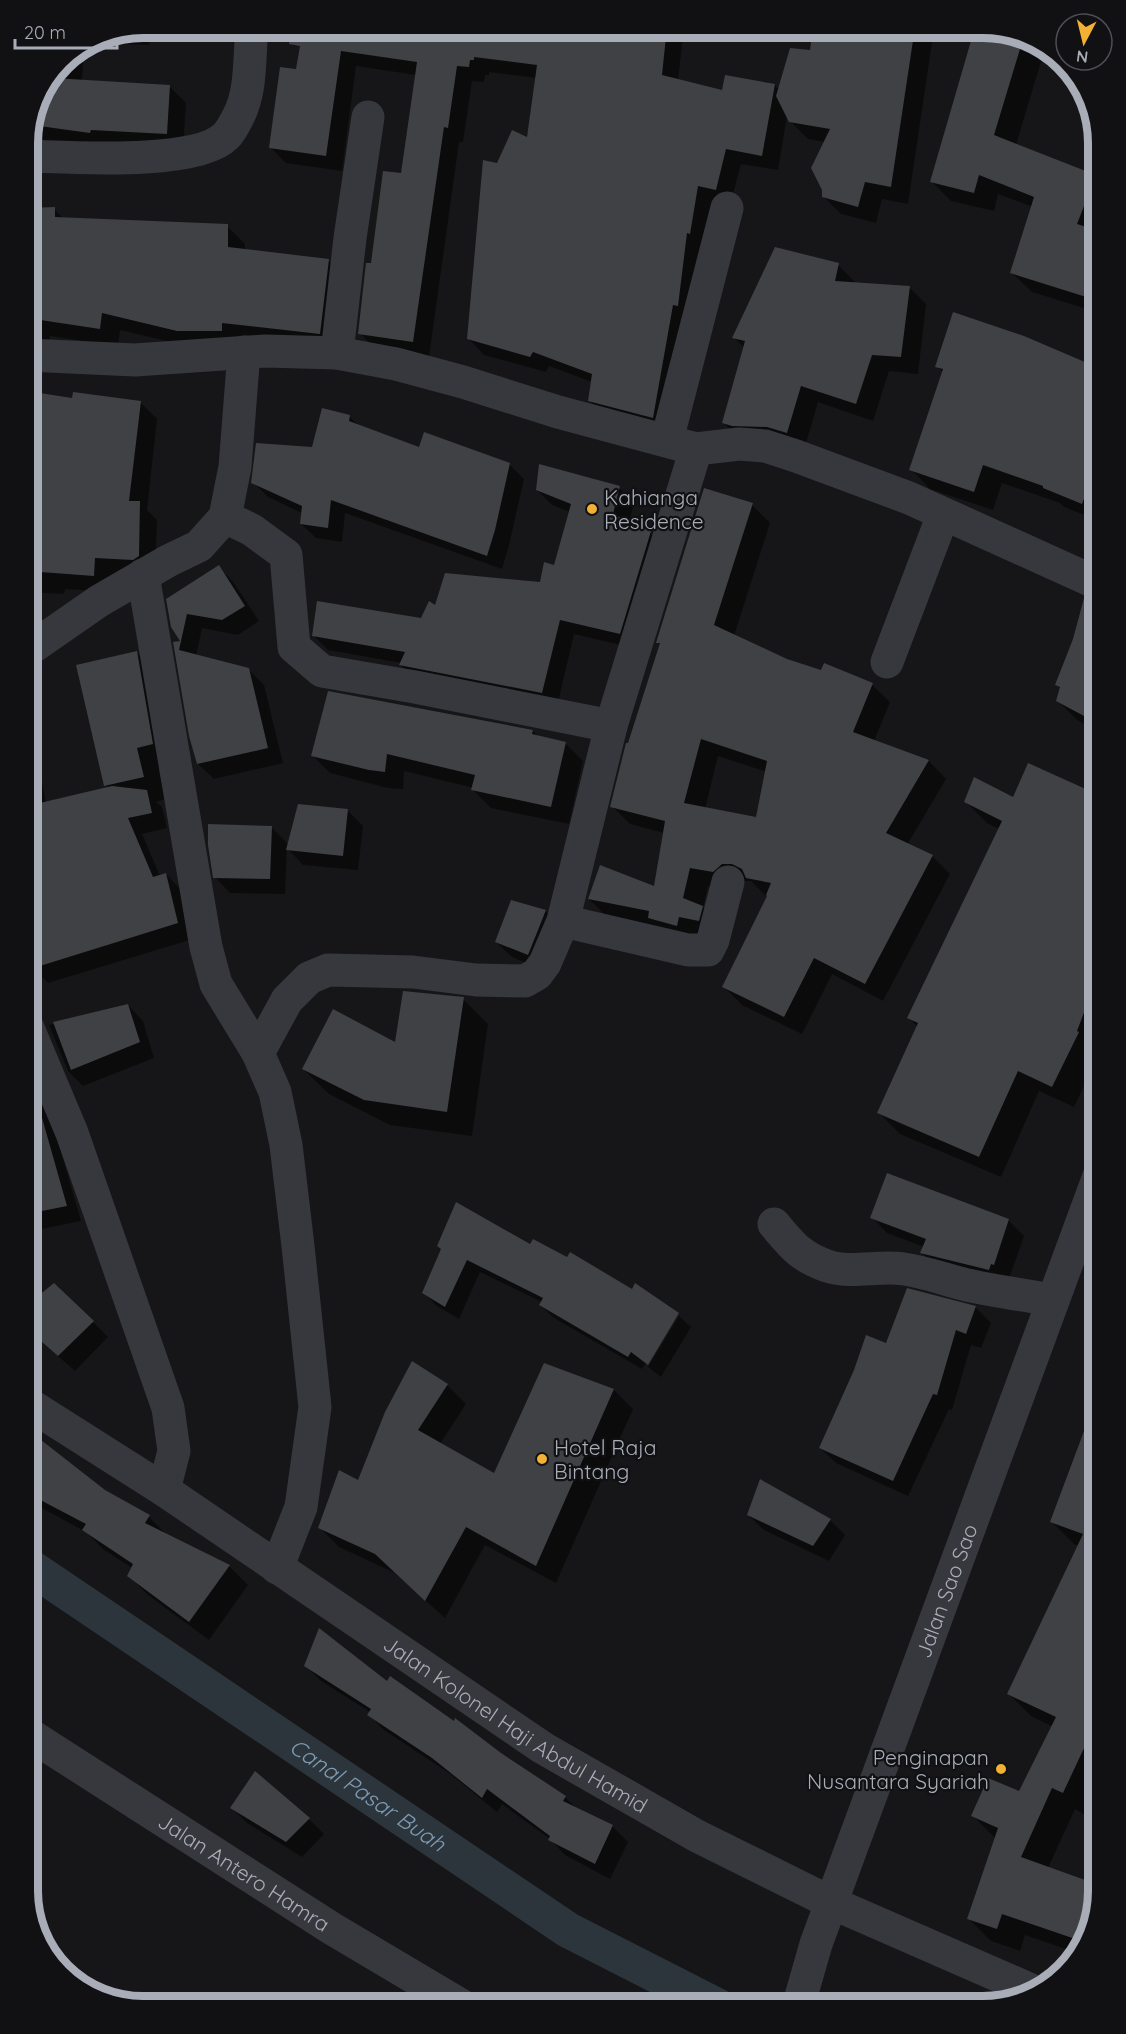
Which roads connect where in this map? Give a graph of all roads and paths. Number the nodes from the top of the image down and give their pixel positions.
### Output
1 (251, 38) edge
2 (368, 117) dead end
3 (38, 156) edge
4 (727, 208) dead end
5 (244, 352) junction
6 (337, 353) junction
7 (38, 356) edge
8 (682, 445) junction
9 (943, 515) junction
10 (225, 517) junction
11 (143, 575) junction
12 (1088, 579) edge
13 (38, 643) edge
14 (887, 662) dead end
15 (611, 726) junction
16 (728, 882) dead end
17 (563, 921) junction
18 (38, 1052) edge
19 (258, 1053) junction
20 (1088, 1206) edge
21 (774, 1224) dead end
22 (1053, 1300) junction
23 (38, 1409) edge
24 (164, 1490) junction
25 (277, 1568) junction
26 (38, 1739) edge
27 (832, 1903) junction
28 (1026, 1988) edge
29 (446, 1996) edge
30 (801, 1996) edge

1 - 3 street
2 - 6 street
4 - 8 street
5 - 6 street
5 - 7 street
5 - 10 street
6 - 8 street
8 - 9 street
8 - 15 street
9 - 12 street
9 - 14 street
10 - 11 street
10 - 15 street
11 - 13 street
11 - 19 street
15 - 17 street
16 - 17 street
17 - 19 street
18 - 24 street
19 - 25 street
20 - 22 street, Jalan Sao Sao
21 - 22 street
22 - 27 street, Jalan Sao Sao
23 - 24 street, Jalan Kolonel Haji Abdul Hamid
24 - 25 street, Jalan Kolonel Haji Abdul Hamid
25 - 27 street, Jalan Kolonel Haji Abdul Hamid
26 - 29 street, Jalan Antero Hamra
27 - 28 street, Jalan Kolonel Haji Abdul Hamid
27 - 30 street, Jalan Sao Sao

